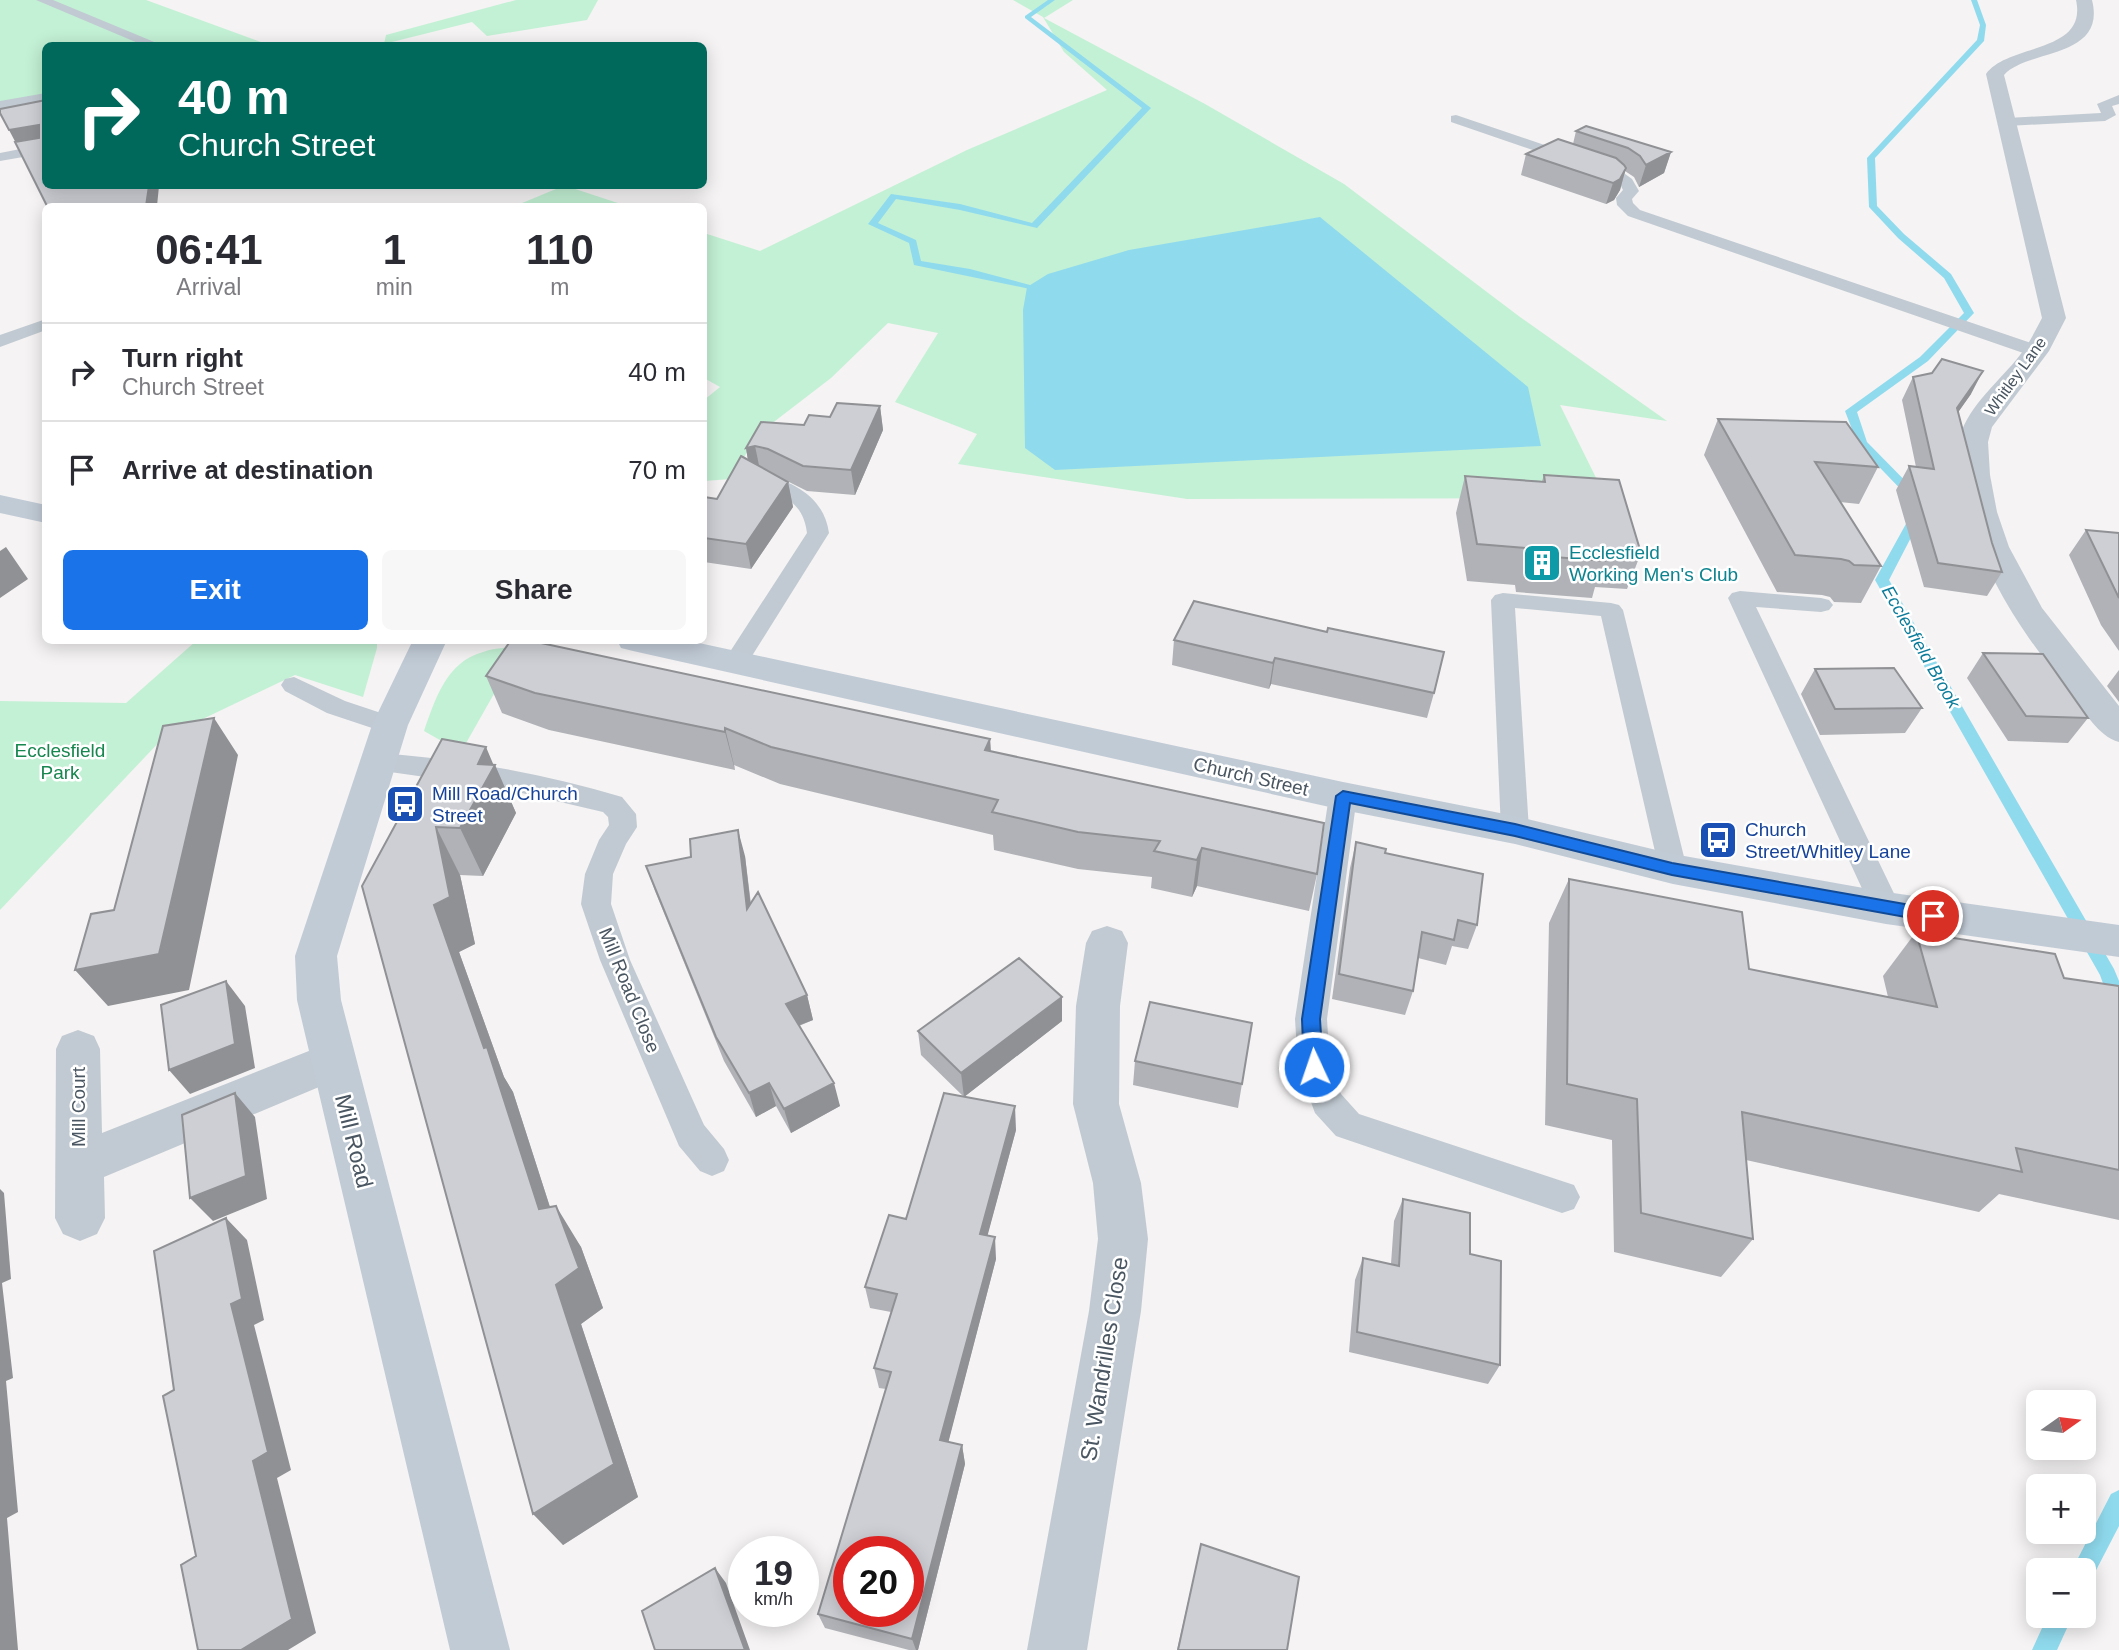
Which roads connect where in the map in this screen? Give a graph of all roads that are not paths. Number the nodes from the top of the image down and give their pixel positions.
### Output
1 (42, 0) edge
2 (2084, 0) edge
3 (148, 42) edge
4 (2119, 99) edge
5 (42, 100) edge
6 (0, 107) edge
7 (1456, 119) dead end
8 (2007, 122) junction
9 (42, 149) edge
10 (0, 157) edge
11 (42, 325) edge
12 (0, 341) edge
13 (2036, 351) junction
14 (759, 479) edge
15 (0, 504) edge
16 (42, 513) edge
17 (1821, 604) dead end
18 (428, 644) edge
19 (653, 644) edge
20 (736, 661) junction
21 (295, 685) dead end
22 (2119, 730) edge
23 (384, 743) junction
24 (1343, 796) junction
25 (1515, 830) junction
26 (1672, 869) junction
27 (1886, 908) junction
28 (2117, 941) edge
29 (1107, 943) dead end
30 (78, 1049) dead end
31 (334, 1060) junction
32 (712, 1160) dead end
33 (79, 1165) junction
34 (1562, 1197) dead end
35 (80, 1218) dead end
36 (480, 1650) edge
37 (1057, 1650) edge

1 - 3 lane
2 - 8 street, Whitley Lane
4 - 8 lane
5 - 6 street
7 - 13 lane
8 - 13 street, Whitley Lane
9 - 10 lane
11 - 12 lane
13 - 22 street, Whitley Lane
14 - 20 lane
15 - 16 main road
17 - 27 lane
18 - 23 main road, Mill Road
19 - 20 main road, Church Street
20 - 24 main road, Church Street
21 - 23 lane, Mill Road Close
23 - 31 main road, Mill Road
23 - 32 lane, Mill Road Close
24 - 25 main road, Church Street
24 - 34 lane
25 - 26 main road, Church Street
25 - 26 lane
26 - 27 main road, Church Street
27 - 28 main road, Church Street
29 - 37 street, St. Wandrilles Close
30 - 33 street, Mill Court
31 - 33 street, Mill Court
31 - 36 main road, Mill Road
33 - 35 street, Mill Court

